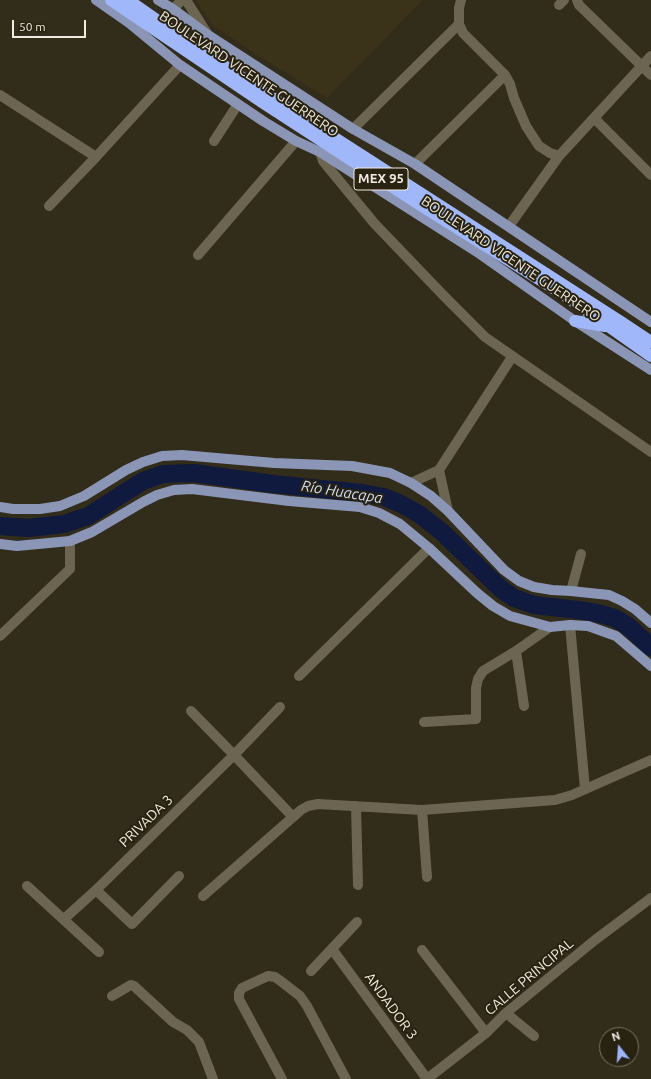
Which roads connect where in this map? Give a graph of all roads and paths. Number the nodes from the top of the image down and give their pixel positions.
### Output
1 (96, 0) edge
2 (111, 0) edge
3 (128, 0) edge
4 (158, 0) edge
5 (182, 0) edge
6 (186, 0) edge
7 (461, 0) edge
8 (577, 0) edge
9 (173, 9) junction
10 (129, 23) junction
11 (459, 24) junction
12 (208, 35) junction
13 (178, 45) junction
14 (651, 56) edge
15 (180, 65) junction
16 (641, 66) junction
17 (505, 75) junction
18 (651, 75) edge
19 (0, 96) edge
20 (238, 104) junction
21 (594, 118) junction
22 (353, 129) junction
23 (214, 141) dead end
24 (296, 141) junction
25 (320, 152) junction
26 (559, 156) junction
27 (96, 158) junction
28 (415, 164) junction
29 (651, 175) edge
30 (49, 206) dead end
31 (509, 226) junction
32 (198, 255) dead end
33 (574, 321) junction
34 (651, 322) edge
35 (608, 326) junction
36 (651, 342) edge
37 (651, 356) edge
38 (512, 357) junction
39 (651, 370) edge
40 (651, 452) edge
41 (439, 470) junction
42 (411, 483) junction
43 (0, 507) edge
44 (448, 511) junction
45 (70, 541) junction
46 (0, 544) edge
47 (429, 548) junction
48 (581, 554) dead end
49 (571, 591) junction
50 (651, 623) edge
51 (570, 624) junction
52 (550, 627) junction
53 (0, 636) edge
54 (516, 651) junction
55 (651, 666) edge
56 (299, 676) dead end
57 (524, 706) dead end
58 (280, 707) dead end
59 (191, 711) dead end
60 (424, 722) dead end
61 (234, 754) junction
62 (651, 760) edge
63 (585, 789) junction
64 (356, 806) junction
65 (422, 810) junction
66 (293, 817) junction
67 (179, 876) dead end
68 (427, 877) dead end
69 (358, 885) dead end
70 (27, 886) dead end
71 (96, 890) junction
72 (203, 896) dead end
73 (651, 898) edge
74 (64, 919) junction
75 (357, 922) dead end
76 (332, 949) junction
77 (422, 950) dead end
78 (99, 952) dead end
79 (311, 971) dead end
80 (112, 996) dead end
81 (506, 1013) junction
82 (486, 1033) junction
83 (534, 1036) dead end
84 (213, 1079) edge
85 (282, 1079) edge
86 (346, 1079) edge
87 (427, 1079) edge

1 - 10 main road, BOULEVARD VICENTE GUERRERO
2 - 13 highway, BOULEVARD VICENTE GUERRERO / MEX 95
3 - 36 highway, BOULEVARD VICENTE GUERRERO / MEX 95
4 - 9 main road, BOULEVARD VICENTE GUERRERO
5 - 9 street
6 - 12 street
7 - 11 street
8 - 16 street
9 - 12 main road, BOULEVARD VICENTE GUERRERO
10 - 13 highway
10 - 15 main road, BOULEVARD VICENTE GUERRERO
11 - 17 street
11 - 22 street
12 - 22 main road, BOULEVARD VICENTE GUERRERO
13 - 35 highway, BOULEVARD VICENTE GUERRERO / MEX 95
14 - 16 street
15 - 20 main road, BOULEVARD VICENTE GUERRERO
15 - 27 street
16 - 18 street
16 - 21 street
17 - 26 street
17 - 28 street
19 - 27 street
20 - 23 street
20 - 24 main road, BOULEVARD VICENTE GUERRERO
21 - 26 street
21 - 29 street
22 - 28 main road, BOULEVARD VICENTE GUERRERO
24 - 25 main road, BOULEVARD VICENTE GUERRERO
24 - 32 street
25 - 33 main road, BOULEVARD VICENTE GUERRERO
25 - 38 street
26 - 31 street
27 - 30 street
28 - 31 main road, BOULEVARD VICENTE GUERRERO
31 - 34 main road, BOULEVARD VICENTE GUERRERO
33 - 35 highway
33 - 39 main road, BOULEVARD VICENTE GUERRERO
35 - 37 highway, BOULEVARD VICENTE GUERRERO / MEX 95
38 - 40 street
38 - 41 street
41 - 42 street
41 - 44 street
42 - 43 main road
42 - 44 main road
44 - 49 main road
45 - 46 main road
45 - 47 main road
45 - 53 street
47 - 52 main road
47 - 56 street
48 - 49 street
49 - 50 main road
51 - 52 main road
51 - 55 main road
51 - 63 street
52 - 54 street
54 - 57 street
54 - 60 street
58 - 61 street, PRIVADA 3
59 - 61 street
61 - 66 street
61 - 71 street, PRIVADA 3
62 - 63 street
63 - 65 street
64 - 65 street
64 - 66 street
64 - 69 street
65 - 68 street
66 - 72 street
67 - 71 street
70 - 74 street
71 - 74 street, PRIVADA 3
73 - 81 street, CALLE PRINCIPAL
74 - 78 street
75 - 76 street
76 - 79 street
76 - 87 street, ANDADOR 3
77 - 82 street
80 - 84 street
81 - 82 street, CALLE PRINCIPAL
81 - 83 street
82 - 87 street, CALLE PRINCIPAL
85 - 86 street

